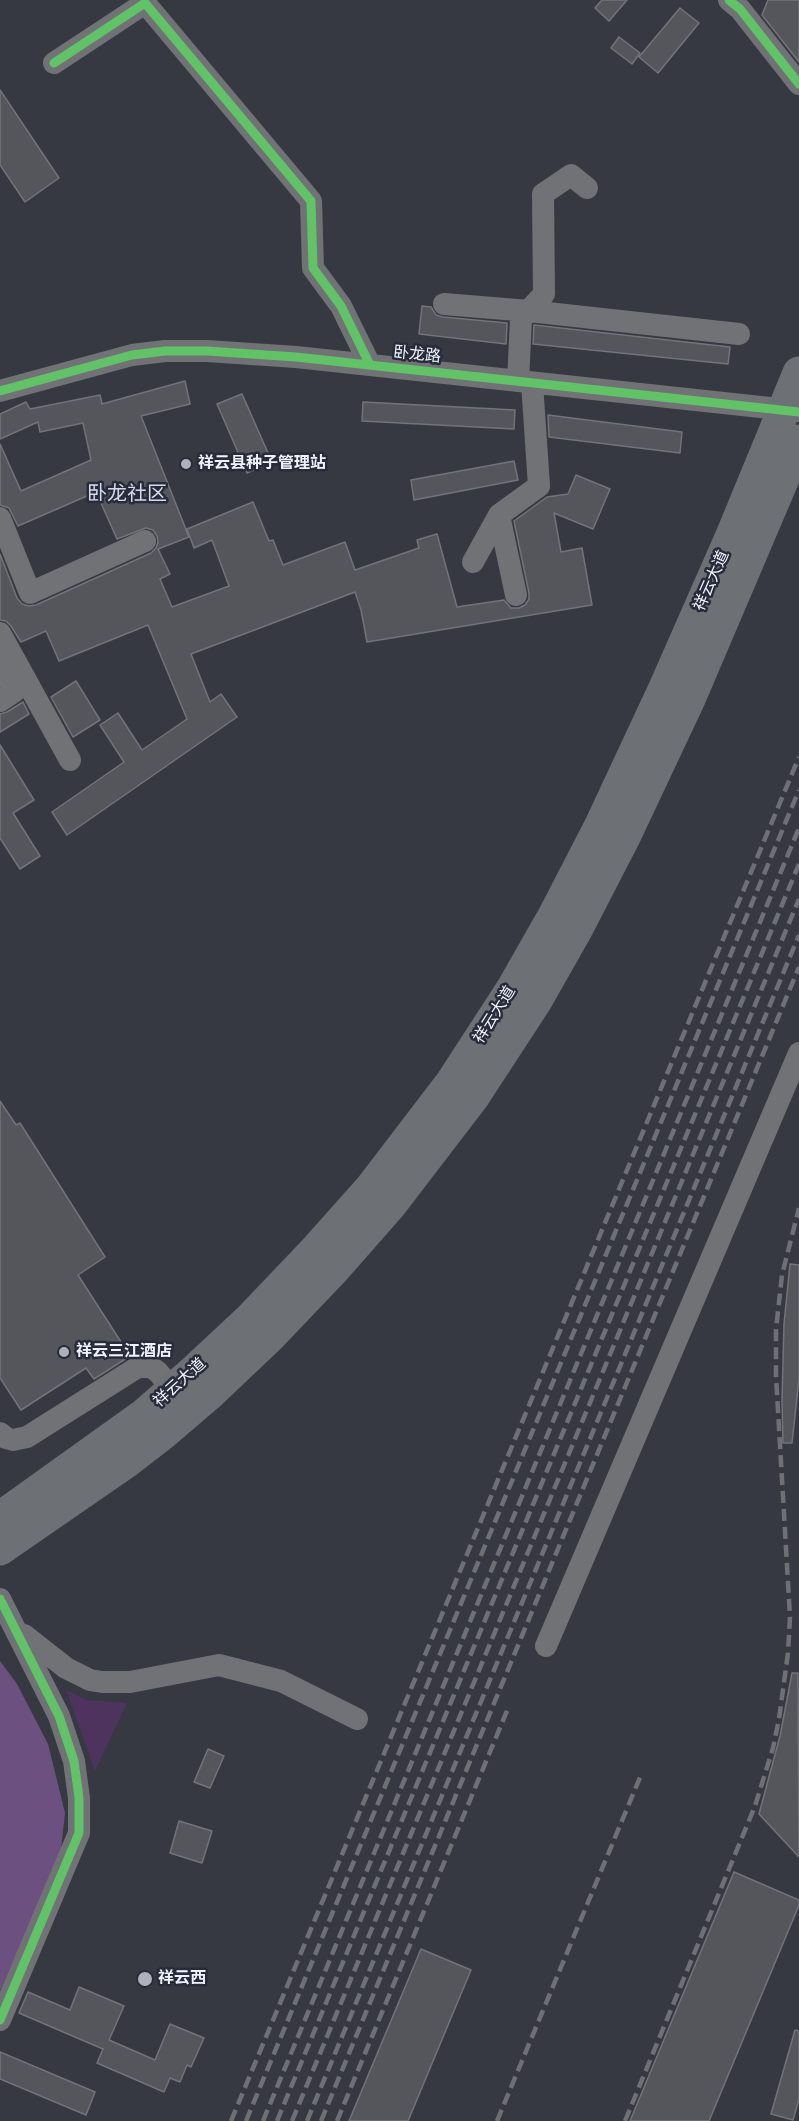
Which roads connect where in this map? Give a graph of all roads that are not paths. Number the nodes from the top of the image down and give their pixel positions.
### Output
1 (729, 0) edge
2 (54, 63) dead end
3 (799, 84) edge
4 (587, 188) dead end
5 (444, 304) dead end
6 (529, 311) junction
7 (739, 334) dead end
8 (370, 365) junction
9 (799, 373) edge
10 (525, 382) junction
11 (0, 391) edge
12 (791, 411) edge
13 (799, 441) edge
14 (499, 515) junction
15 (0, 518) edge
16 (145, 541) dead end
17 (473, 562) dead end
18 (516, 595) dead end
19 (0, 633) edge
20 (0, 664) edge
21 (0, 701) edge
22 (70, 760) dead end
23 (799, 1053) edge
24 (173, 1390) junction
25 (0, 1433) edge
26 (0, 1518) edge
27 (0, 1550) edge
28 (0, 1599) edge
29 (12, 1624) junction
30 (546, 1646) dead end
31 (357, 1719) dead end
32 (0, 2020) edge

1 - 3 street
2 - 8 street
4 - 6 street
5 - 6 street
6 - 7 street
6 - 10 street
8 - 10 street, 卧龙路
8 - 11 street, 卧龙路
9 - 12 highway, 祥云大道
10 - 12 street, 卧龙路
10 - 14 street
12 - 24 highway, 祥云大道
13 - 27 highway, 祥云大道
14 - 17 street
14 - 18 street
15 - 16 street
19 - 22 street
20 - 21 street
23 - 30 street
24 - 25 street
24 - 26 highway, 祥云大道
28 - 29 street
29 - 31 street
29 - 32 street

